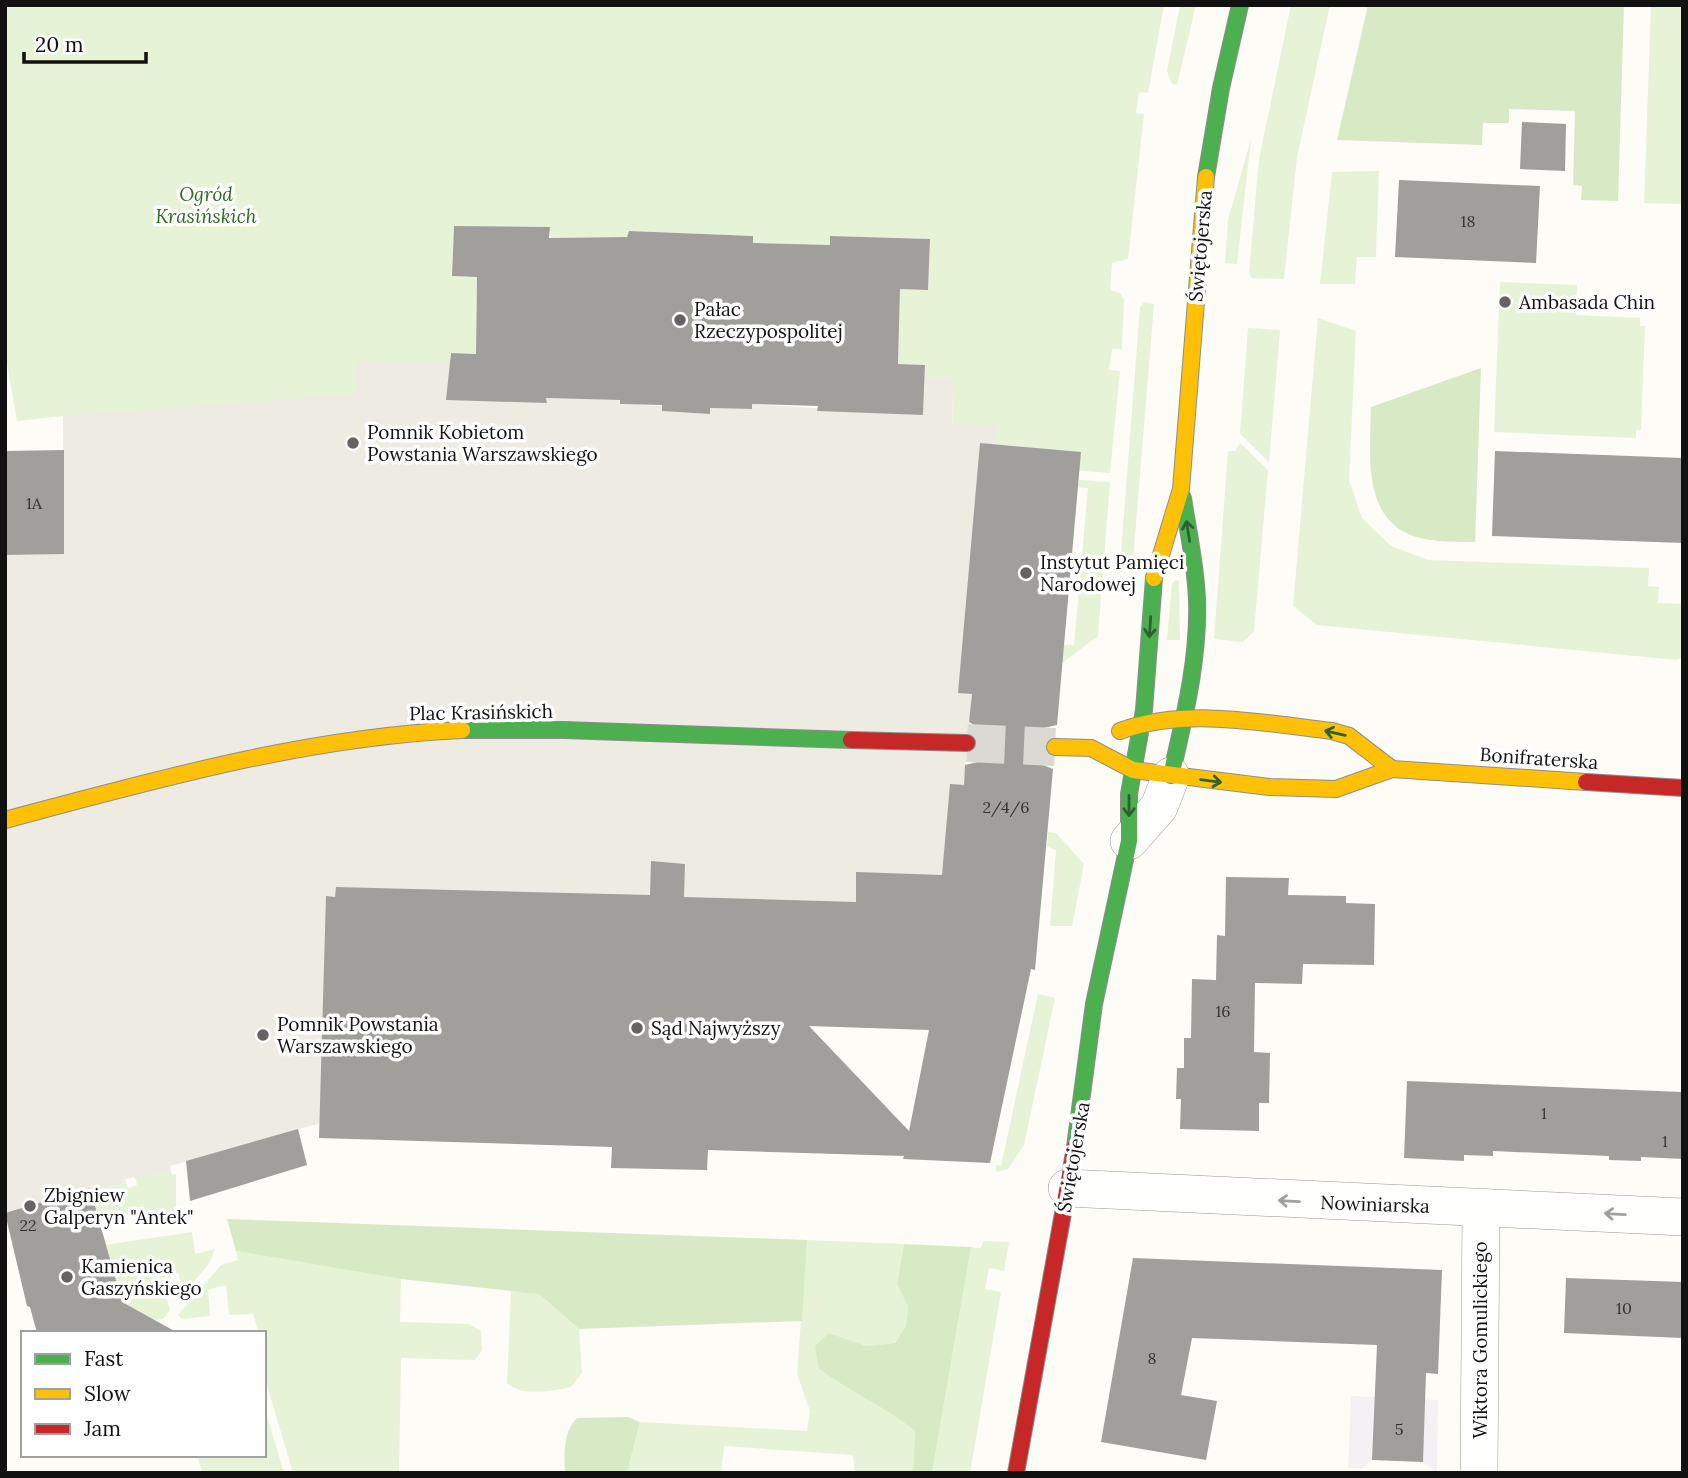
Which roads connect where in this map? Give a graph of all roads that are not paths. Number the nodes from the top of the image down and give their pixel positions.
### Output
1 (1240, 5) edge
2 (1181, 489) junction
3 (1184, 721) junction
4 (1142, 722) junction
5 (967, 743) tunnel mouth
6 (1055, 747) tunnel mouth
7 (1091, 748) junction
8 (1392, 769) junction
9 (1133, 770) junction
10 (1171, 776) junction
11 (1683, 788) edge
12 (5, 820) edge
13 (1129, 841) junction
14 (1067, 1188) junction
15 (1481, 1208) junction
16 (1683, 1217) edge
17 (1016, 1473) edge
18 (1479, 1473) edge

1 - 2 street, Świętojerska
3 -> 2 street, Świętojerska
2 -> 4 street, Świętojerska
3 - 4 street
8 -> 3 street
3 - 10 street, Świętojerska
4 - 7 street
4 - 9 street, Świętojerska
5 - 12 street, Plac Krasińskich
6 - 7 street
7 - 9 street
10 -> 8 street, Bonifraterska
8 - 11 street, Bonifraterska
9 - 10 street, Bonifraterska
9 -> 13 street, Świętojerska
10 - 13 street, Świętojerska
13 - 14 street, Świętojerska
15 -> 14 street, Nowiniarska
14 - 17 street, Świętojerska
16 -> 15 street, Nowiniarska
15 - 18 street, Wiktora Gomulickiego

